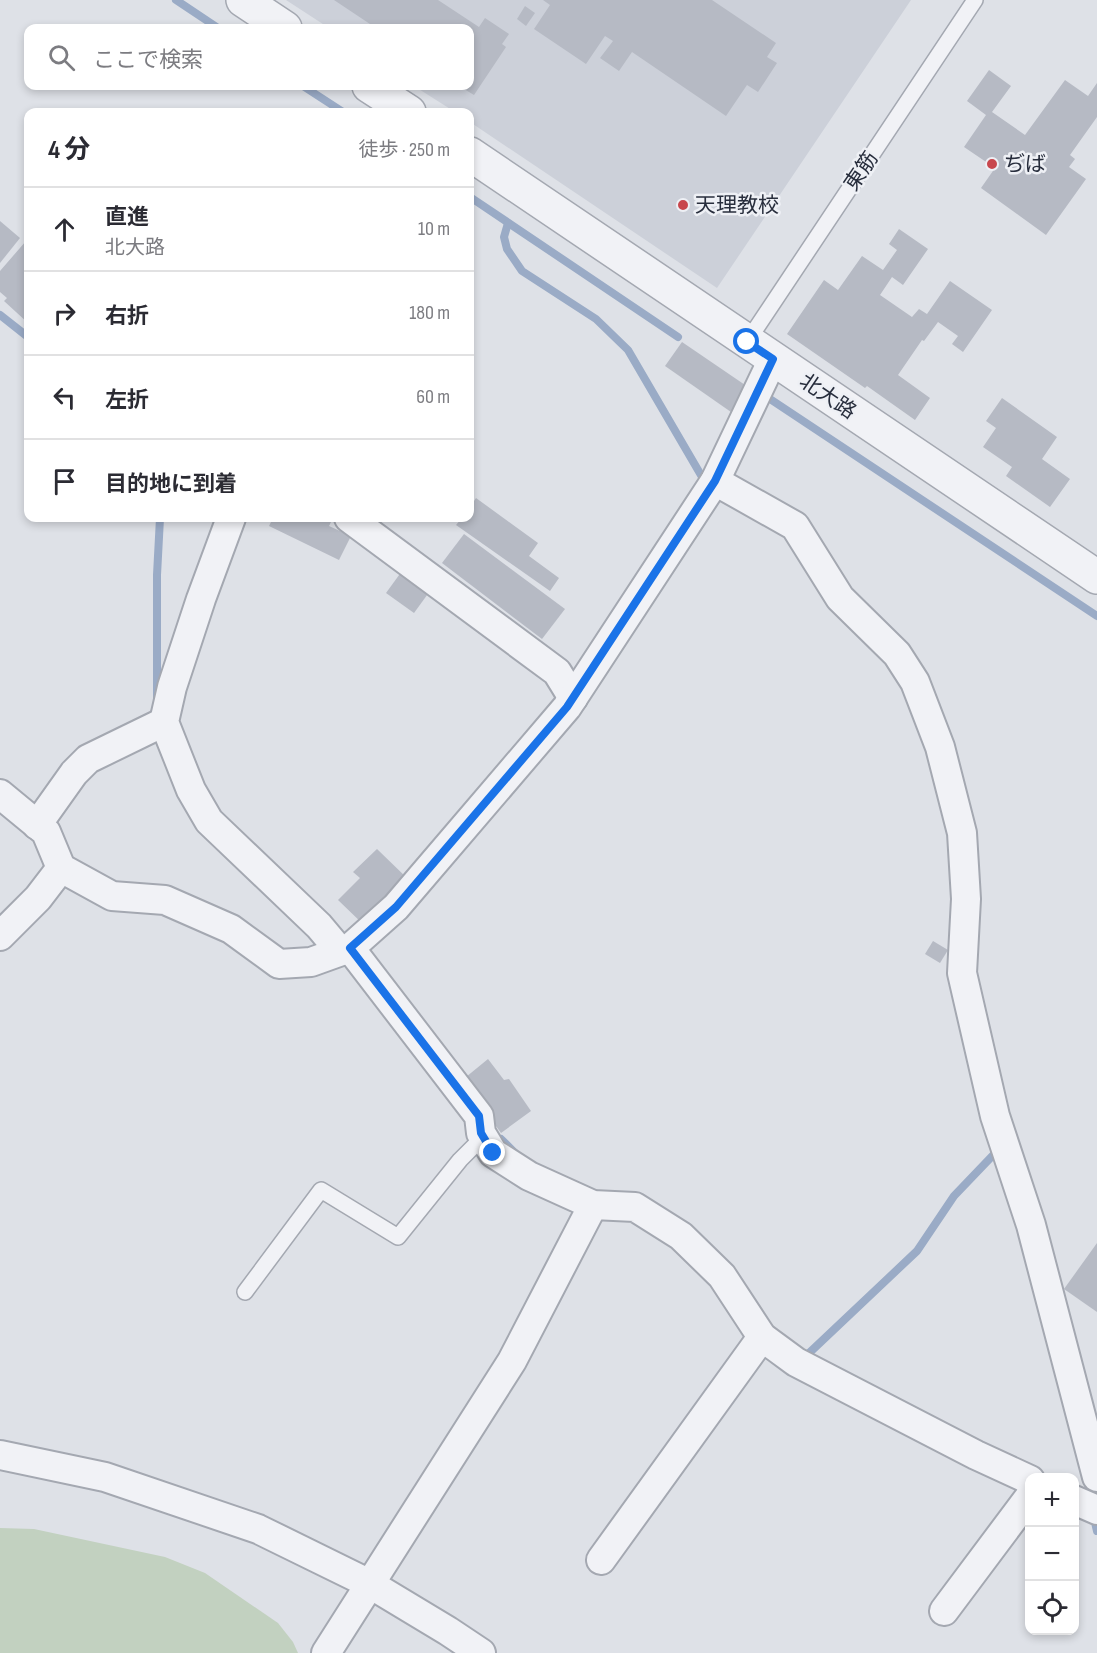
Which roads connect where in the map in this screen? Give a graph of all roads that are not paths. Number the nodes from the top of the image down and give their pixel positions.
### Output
1 (243, 0) edge
2 (975, 0) edge
3 (279, 24) edge
4 (375, 90) edge
5 (403, 108) edge
6 (474, 157) edge
7 (760, 350) junction
8 (715, 481) junction
9 (230, 522) edge
10 (354, 522) edge
11 (1097, 577) edge
12 (573, 698) junction
13 (164, 722) junction
14 (0, 794) edge
15 (38, 825) junction
16 (61, 868) junction
17 (0, 936) edge
18 (345, 950) junction
19 (483, 1137) junction
20 (593, 1205) junction
21 (246, 1292) dead end
22 (762, 1337) junction
23 (0, 1455) edge
24 (1096, 1465) edge
25 (1025, 1478) edge
26 (1025, 1501) edge
27 (1079, 1502) edge
28 (1097, 1510) edge
29 (601, 1560) dead end
30 (370, 1584) junction
31 (944, 1611) dead end
32 (326, 1653) edge
33 (481, 1653) edge

1 - 3 street
2 - 7 lane, 東筋
4 - 5 street
6 - 7 street, 北大路
7 - 8 street
7 - 11 street, 北大路
8 - 12 street
8 - 24 street
9 - 13 street
10 - 12 street
12 - 18 street
13 - 15 street
13 - 18 street
14 - 15 street
15 - 16 street
16 - 17 street
16 - 18 street
18 - 19 street
19 - 20 street
19 - 21 lane
20 - 22 street
20 - 30 street
22 - 25 street
22 - 29 street
23 - 30 street
26 - 31 street
27 - 28 street
30 - 32 street
30 - 33 street

